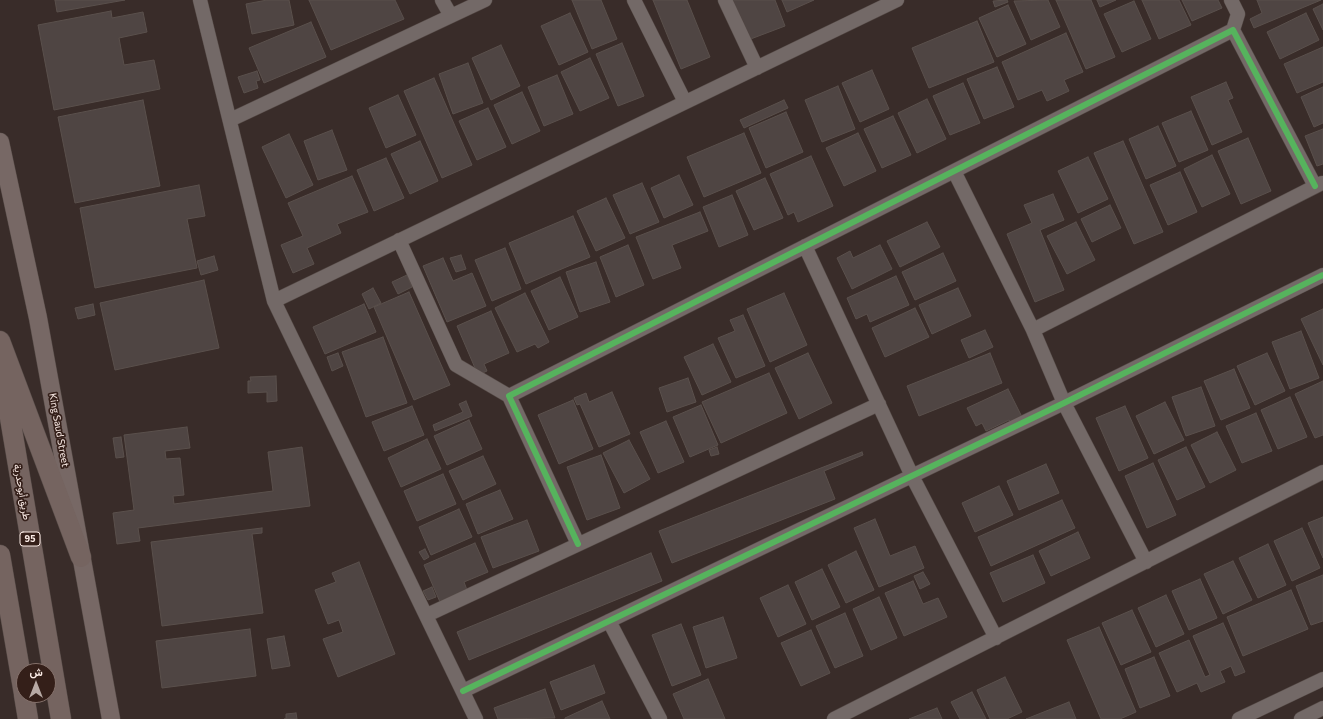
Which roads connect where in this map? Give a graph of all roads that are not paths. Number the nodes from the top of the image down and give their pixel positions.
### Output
1 (200, 0) edge
2 (442, 0) edge
3 (485, 0) edge
4 (634, 0) edge
5 (725, 0) edge
6 (897, 0) edge
7 (1231, 0) edge
8 (451, 16) junction
9 (1233, 30) junction
10 (757, 68) junction
11 (685, 102) junction
12 (230, 120) junction
13 (0, 142) edge
14 (954, 171) junction
15 (1319, 184) edge
16 (399, 240) junction
17 (806, 246) junction
18 (1323, 275) edge
19 (274, 301) junction
20 (1032, 330) junction
21 (0, 341) edge
22 (0, 359) edge
23 (509, 396) junction
24 (1064, 403) junction
25 (879, 404) junction
26 (1323, 472) edge
27 (912, 476) junction
28 (578, 544) junction
29 (0, 555) edge
30 (82, 557) junction
31 (1146, 562) junction
32 (426, 615) junction
33 (609, 621) junction
34 (996, 638) junction
35 (19, 663) edge
36 (1323, 679) edge
37 (463, 691) junction
38 (25, 703) edge
39 (1323, 708) edge
40 (28, 719) edge
41 (61, 719) edge
42 (111, 719) edge
43 (476, 719) edge
44 (660, 719) edge
45 (834, 719) edge
46 (1239, 719) edge
47 (1301, 719) edge

1 - 12 street
2 - 8 street
3 - 8 street
4 - 11 street
5 - 10 street
6 - 10 street
7 - 9 street
8 - 12 street
9 - 14 street
9 - 15 street
10 - 11 street
11 - 16 street
12 - 19 street
13 - 30 main road, King Saud Street
14 - 17 street
14 - 20 street
15 - 20 street
16 - 19 street
16 - 23 street
17 - 23 street
17 - 25 street
18 - 24 street
19 - 32 street
20 - 24 street
21 - 30 highway
22 - 41 highway, طريق أبوحدرية / 95
23 - 28 street
24 - 27 street
24 - 31 street
25 - 27 street
25 - 28 street
26 - 31 street
27 - 33 street
27 - 34 street
28 - 32 street
29 - 35 highway
30 - 42 main road, King Saud Street
31 - 34 street
32 - 37 street
33 - 37 street
33 - 44 street
34 - 45 street
36 - 46 street
37 - 43 street
38 - 40 highway
39 - 47 street

